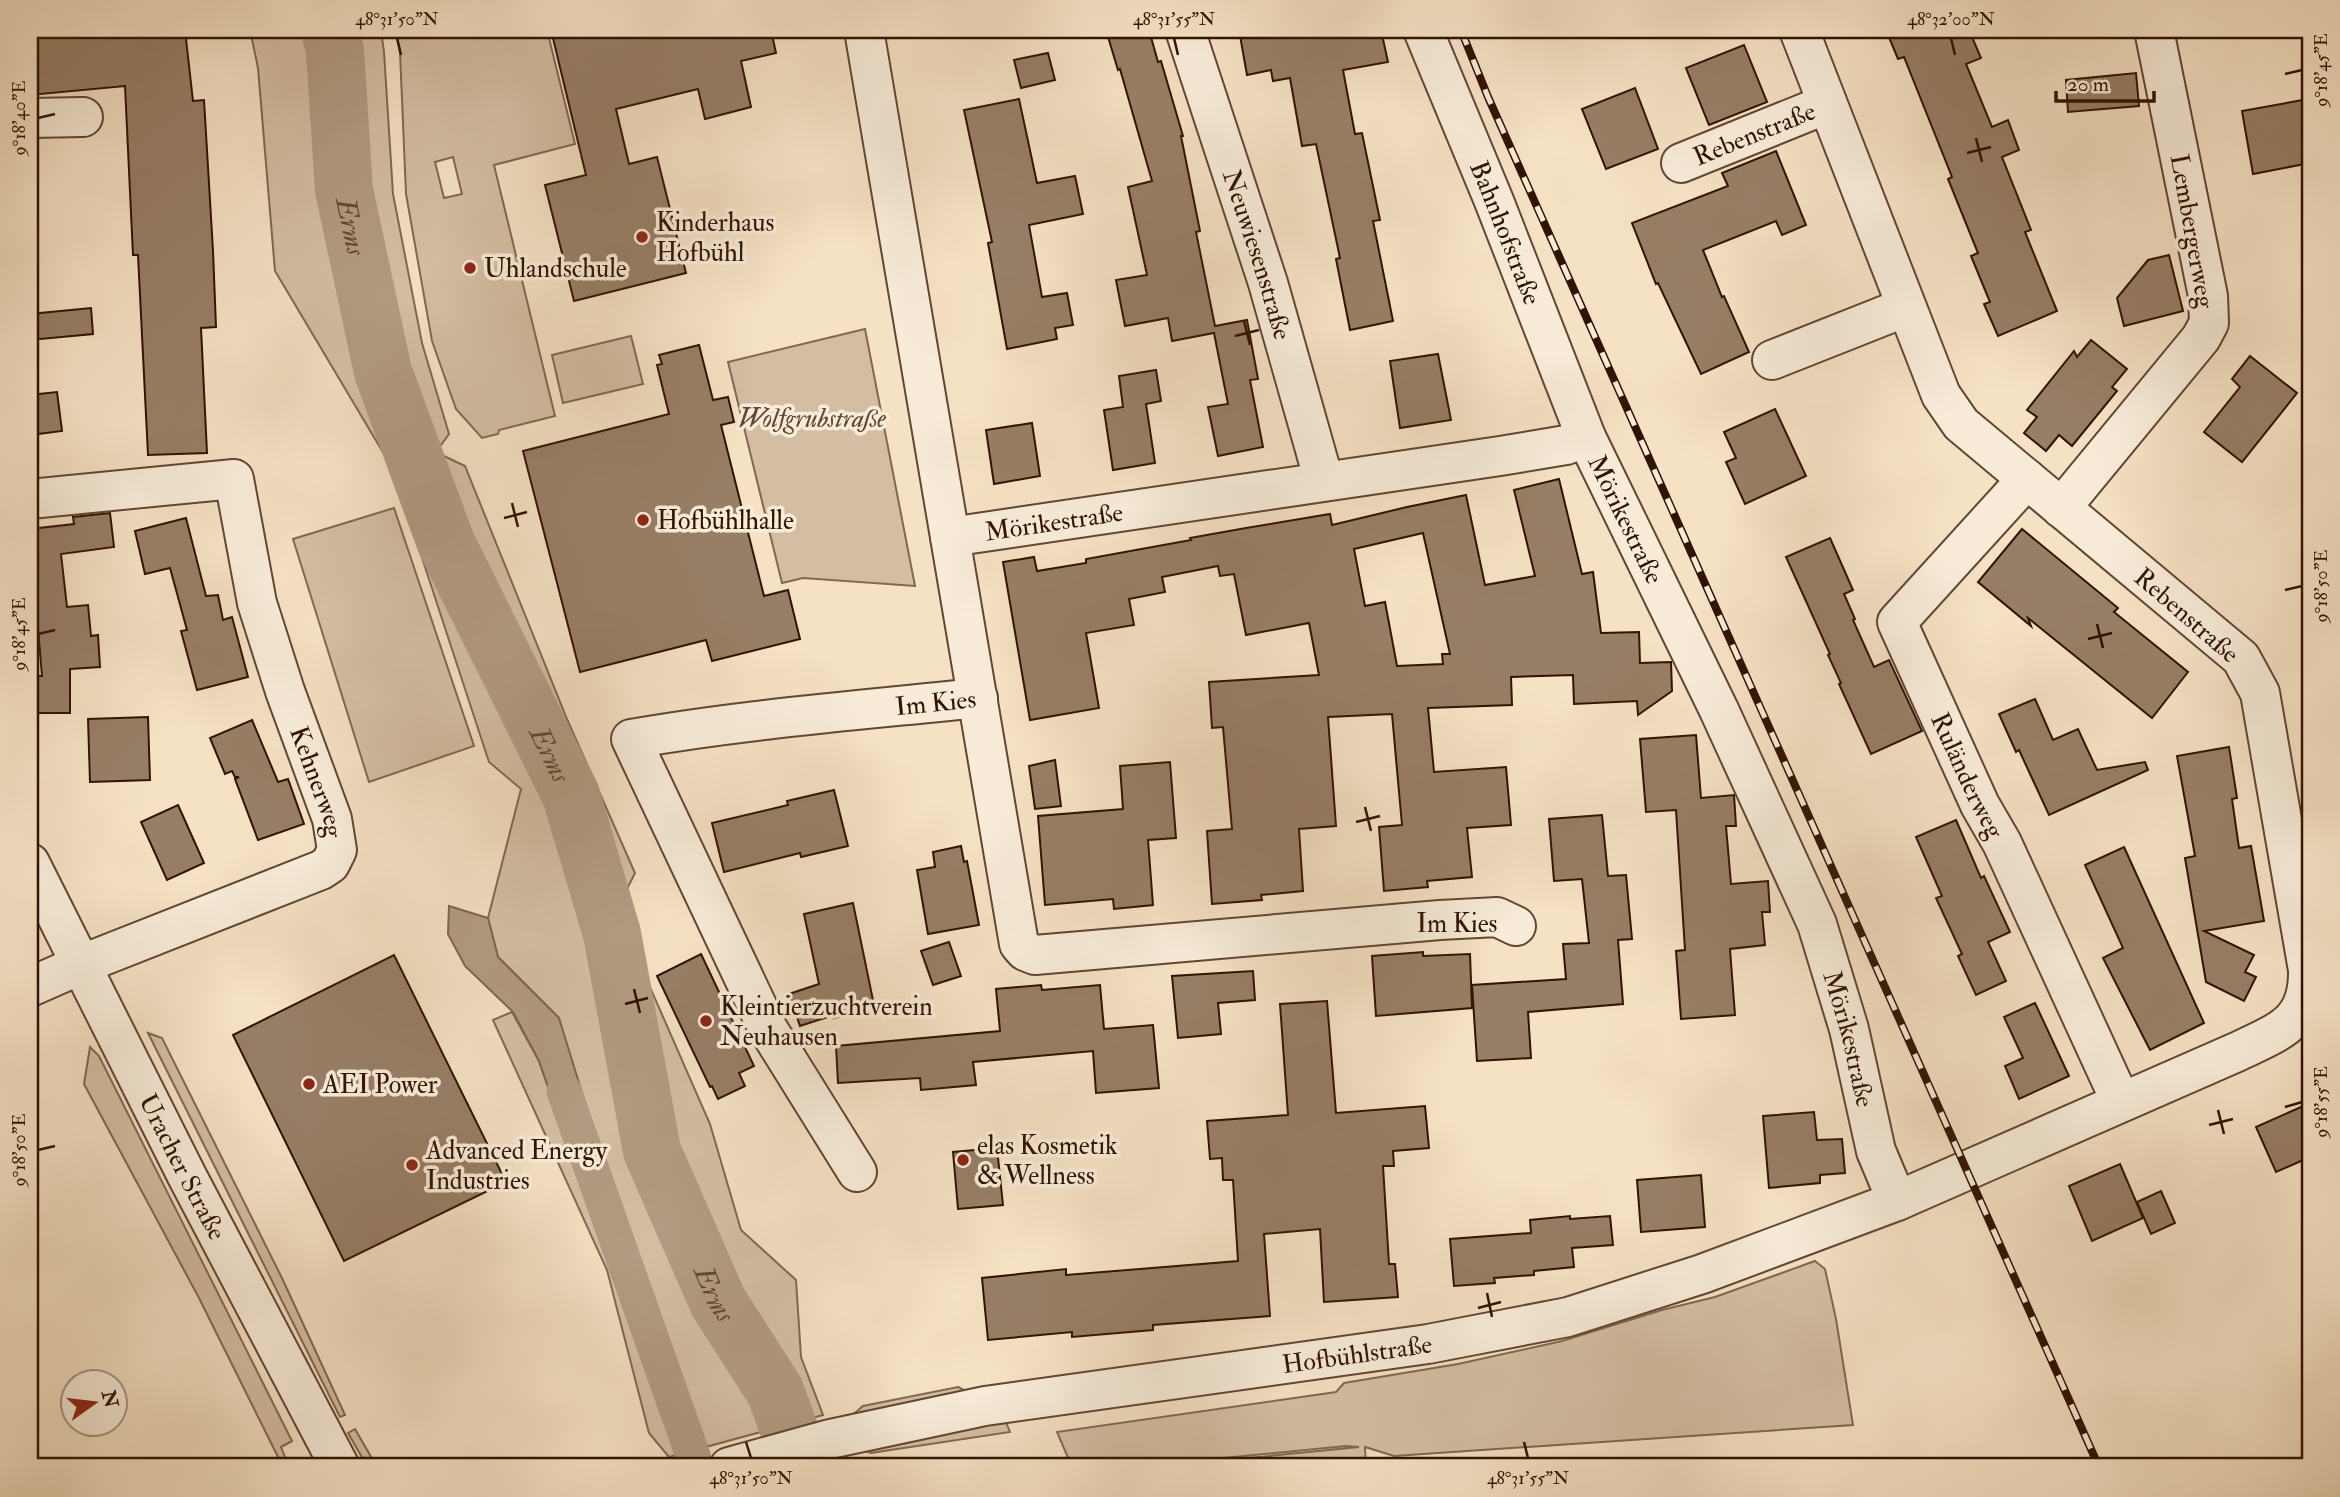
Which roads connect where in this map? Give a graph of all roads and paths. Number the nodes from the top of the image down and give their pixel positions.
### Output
1 (864, 30) edge
2 (1185, 30) edge
3 (1423, 30) edge
4 (1799, 30) edge
5 (2154, 30) edge
6 (1827, 104) junction
7 (83, 117) dead end
8 (30, 118) edge
9 (1681, 163) dead end
10 (1906, 307) junction
11 (1772, 360) dead end
12 (1586, 438) junction
13 (2027, 479) junction
14 (1324, 481) junction
15 (30, 499) edge
16 (2061, 508) junction
17 (950, 537) junction
18 (978, 698) junction
19 (30, 863) edge
20 (1516, 926) dead end
21 (80, 965) junction
22 (30, 987) edge
23 (2121, 1102) junction
24 (1966, 1170) joint
25 (857, 1172) dead end
26 (1897, 1201) junction
27 (340, 1467) edge
28 (729, 1467) edge

1 - 17 street
2 - 14 street, Neuwiesenstraße
3 - 12 street, Bahnhofstraße
4 - 6 street, Rebenstraße
5 - 16 street, Lembergerweg
6 - 9 street, Rebenstraße
6 - 10 street, Rebenstraße
7 - 8 street
10 - 11 street
10 - 13 street, Rebenstraße
12 - 14 street, Mörikestraße
12 - 26 street, Mörikestraße
13 - 16 street, Rebenstraße
13 - 23 street, Ruländerweg
14 - 17 street, Mörikestraße
15 - 21 street, Kehnerweg
16 - 23 street, Rebenstraße
17 - 18 street
18 - 20 street, Im Kies
18 - 25 street, Im Kies
19 - 21 street, Uracher Straße
21 - 22 street
21 - 27 street, Uracher Straße
23 - 24 street, Rebenstraße
24 - 26 street, Hofbühlstraße
26 - 28 street, Hofbühlstraße

